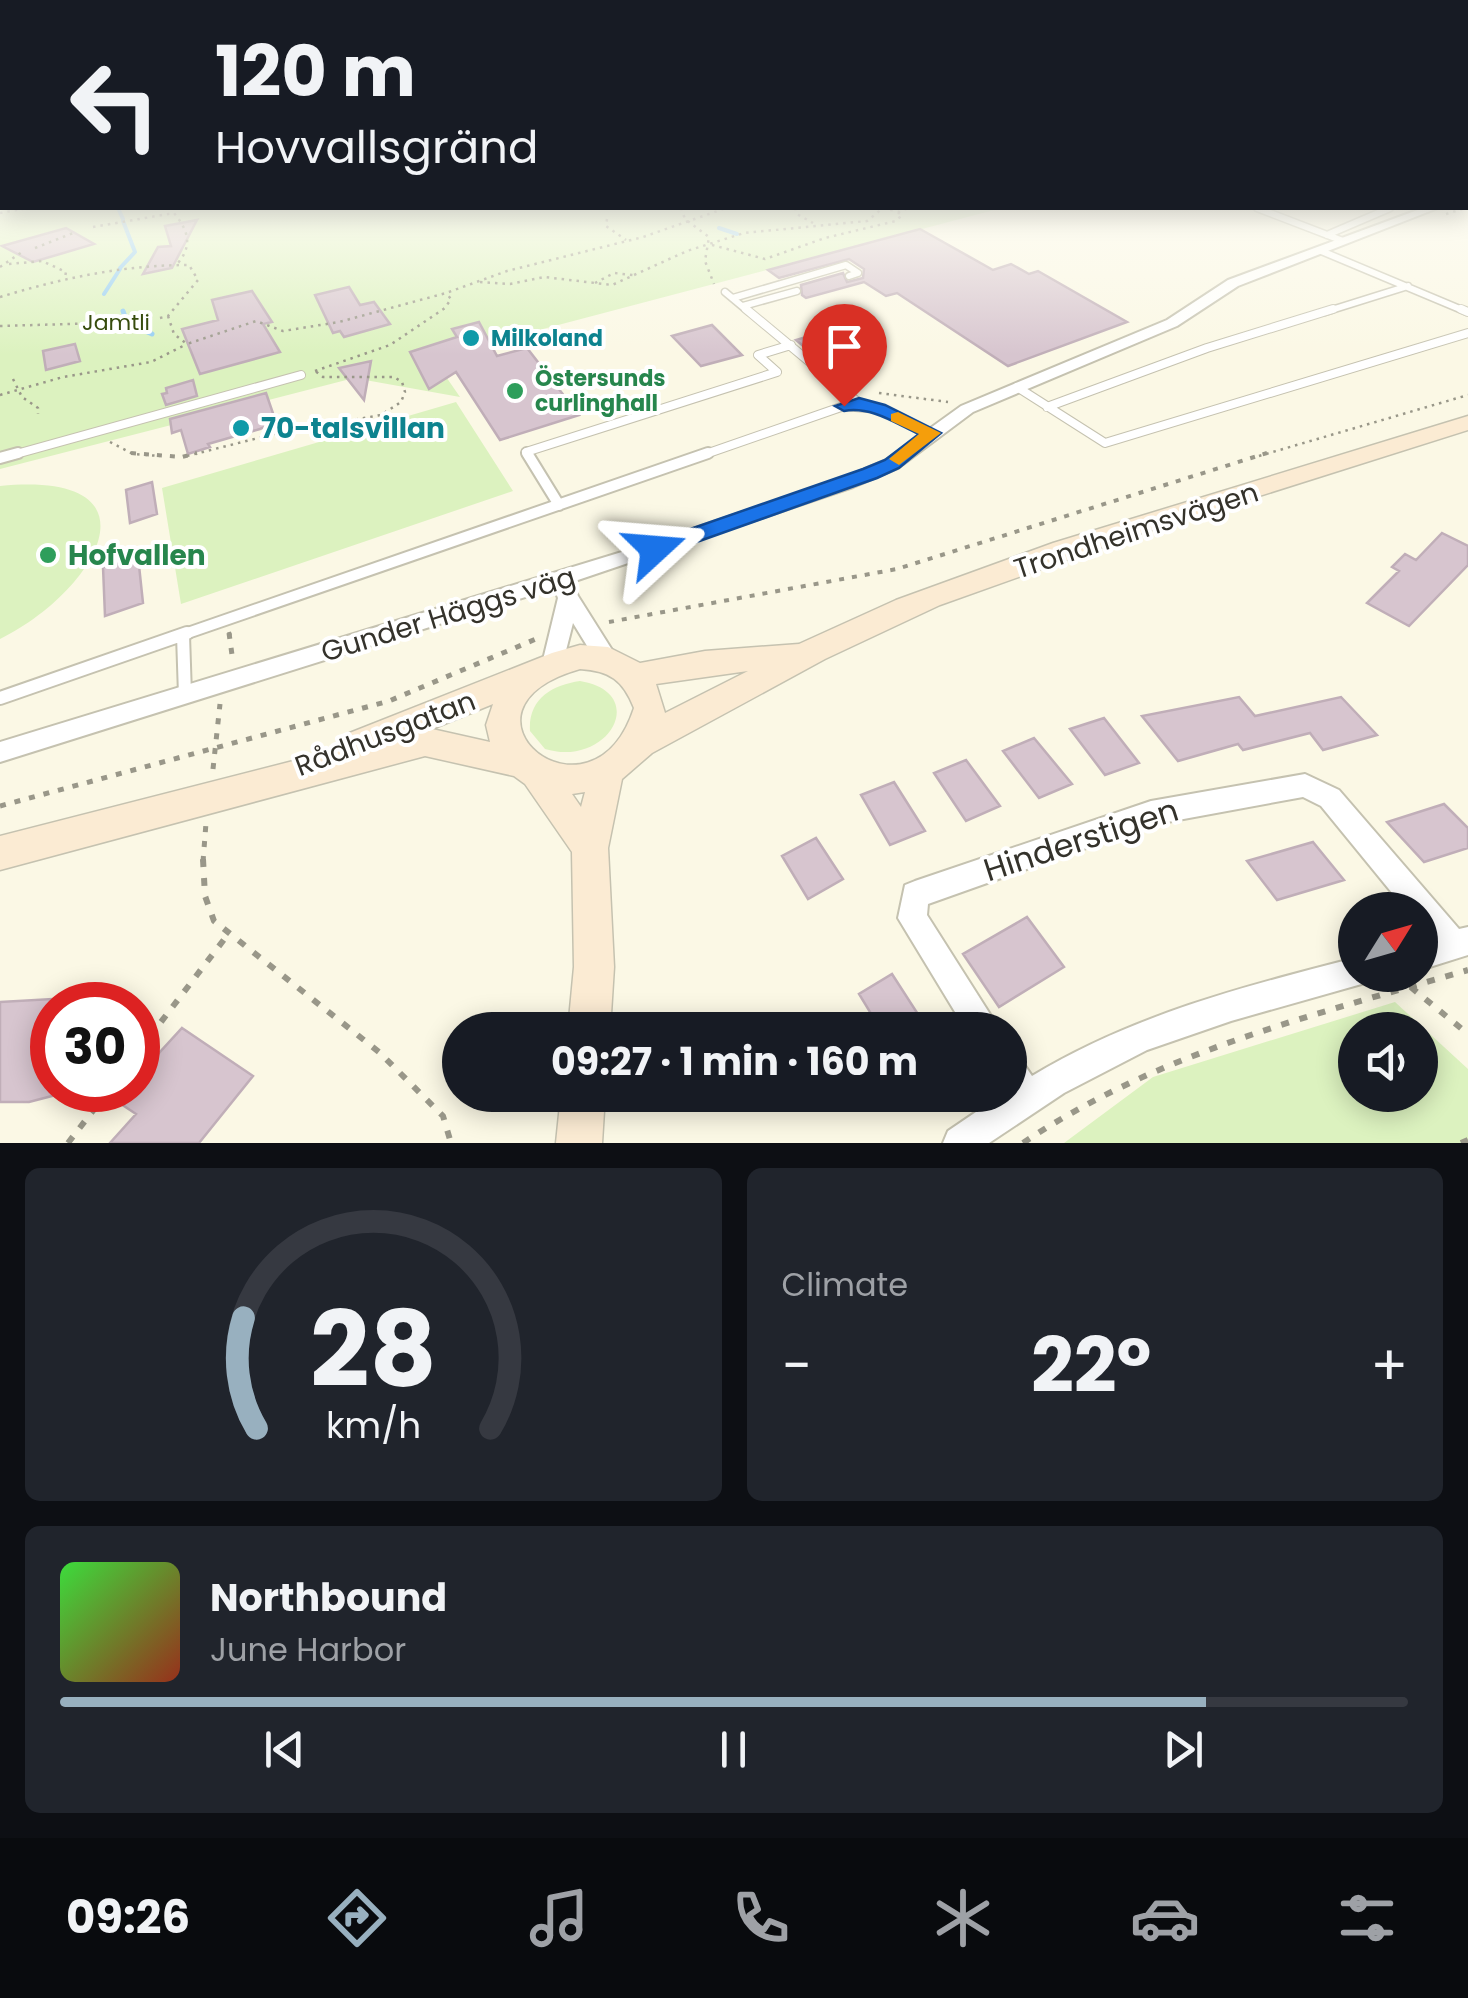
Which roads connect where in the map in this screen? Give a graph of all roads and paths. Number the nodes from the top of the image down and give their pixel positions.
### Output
1 (188, 248) edge
2 (596, 248) edge
3 (700, 248) edge
4 (709, 248) edge
5 (726, 248) edge
6 (795, 248) edge
7 (1315, 248) edge
8 (1341, 248) edge
9 (22, 252) dead end
10 (178, 263) junction
11 (8, 264) junction
12 (0, 267) edge
13 (636, 275) junction
14 (849, 276) dead end
15 (65, 277) junction
16 (473, 282) junction
17 (594, 282) junction
18 (714, 284) dead end
19 (1408, 286) junction
20 (797, 291) dead end
21 (446, 293) junction
22 (0, 297) edge
23 (743, 306) junction
24 (1468, 312) edge
25 (168, 316) junction
26 (156, 318) dead end
27 (138, 322) dead end
28 (0, 326) edge
29 (1468, 333) edge
30 (187, 344) junction
31 (791, 344) junction
32 (316, 370) junction
33 (301, 375) joint
34 (13, 378) dead end
35 (1017, 387) junction
36 (17, 390) junction
37 (0, 395) edge
38 (1468, 395) edge
39 (859, 403) junction
40 (1047, 406) junction
41 (38, 414) dead end
42 (1468, 423) edge
43 (932, 433) junction
44 (104, 440) dead end
45 (0, 458) edge
46 (559, 505) junction
47 (565, 588) junction
48 (228, 619) junction
49 (586, 626) junction
50 (184, 634) junction
51 (810, 652) junction
52 (548, 657) junction
53 (622, 668) junction
54 (228, 681) junction
55 (185, 695) junction
56 (0, 698) edge
57 (639, 744) junction
58 (216, 748) junction
59 (0, 752) edge
60 (527, 768) junction
61 (607, 770) junction
62 (225, 793) junction
63 (0, 806) edge
64 (590, 848) junction
65 (0, 853) edge
66 (229, 933) junction
67 (1463, 952) edge
68 (1438, 954) edge
69 (1438, 969) edge
70 (1338, 978) edge
71 (1394, 992) edge
72 (1417, 992) edge
73 (590, 1012) edge
74 (972, 1012) edge
75 (160, 1023) edge
76 (1468, 1034) edge
77 (1027, 1080) edge
78 (92, 1112) edge
79 (582, 1112) edge
80 (990, 1112) edge
81 (68, 1143) edge
82 (451, 1143) edge
83 (579, 1143) edge
84 (960, 1143) edge
85 (1023, 1143) edge

1 - 10 path
2 - 16 path
3 - 13 path
4 - 18 path
5 - 6 path
7 - 35 street, Gunder Häggs väg
8 - 19 lane
9 - 11 path
10 - 15 path
10 - 25 path
11 - 12 path
11 - 15 path
13 - 17 path
13 - 17 path
14 - 23 lane
15 - 22 path
16 - 17 path
16 - 21 path
19 - 24 lane
19 - 40 lane
20 - 23 lane
21 - 30 path
21 - 32 path
23 - 31 lane
25 - 26 path
25 - 30 path
27 - 28 path
29 - 40 lane
30 - 36 path
31 - 39 lane
31 - 46 lane
32 - 33 path
32 - 44 path
33 - 45 lane
34 - 36 path
35 - 40 lane
35 - 43 street, Gunder Häggs väg
36 - 37 path
36 - 41 path
38 - 49 path
39 - 43 lane
39 - 46 lane
42 - 51 main road, Trondheimsvägen
43 - 47 street, Gunder Häggs väg
46 - 48 lane
47 - 49 street
47 - 52 street
47 - 54 street, Gunder Häggs väg
48 - 50 lane
48 - 54 path
49 - 53 street
50 - 55 lane
50 - 56 lane
51 - 53 main road, Trondheimsvägen
51 - 57 main road, Trondheimsvägen
52 - 53 main road
52 - 58 path
52 - 60 main road
52 - 62 main road, Rådhusgatan
53 - 57 main road
54 - 55 street, Gunder Häggs väg
54 - 58 path
55 - 59 street, Gunder Häggs väg
57 - 61 main road
58 - 62 path
58 - 63 path
60 - 61 main road
60 - 62 main road, Rådhusgatan
60 - 64 main road
61 - 64 main road
62 - 65 main road, Rådhusgatan
62 - 66 path
64 - 73 main road
66 - 75 path
66 - 82 path
67 - 68 street
67 - 69 path
67 - 74 street, Hinderstigen
70 - 77 street
71 - 85 path
72 - 76 path
78 - 81 path
79 - 83 main road
80 - 84 street

